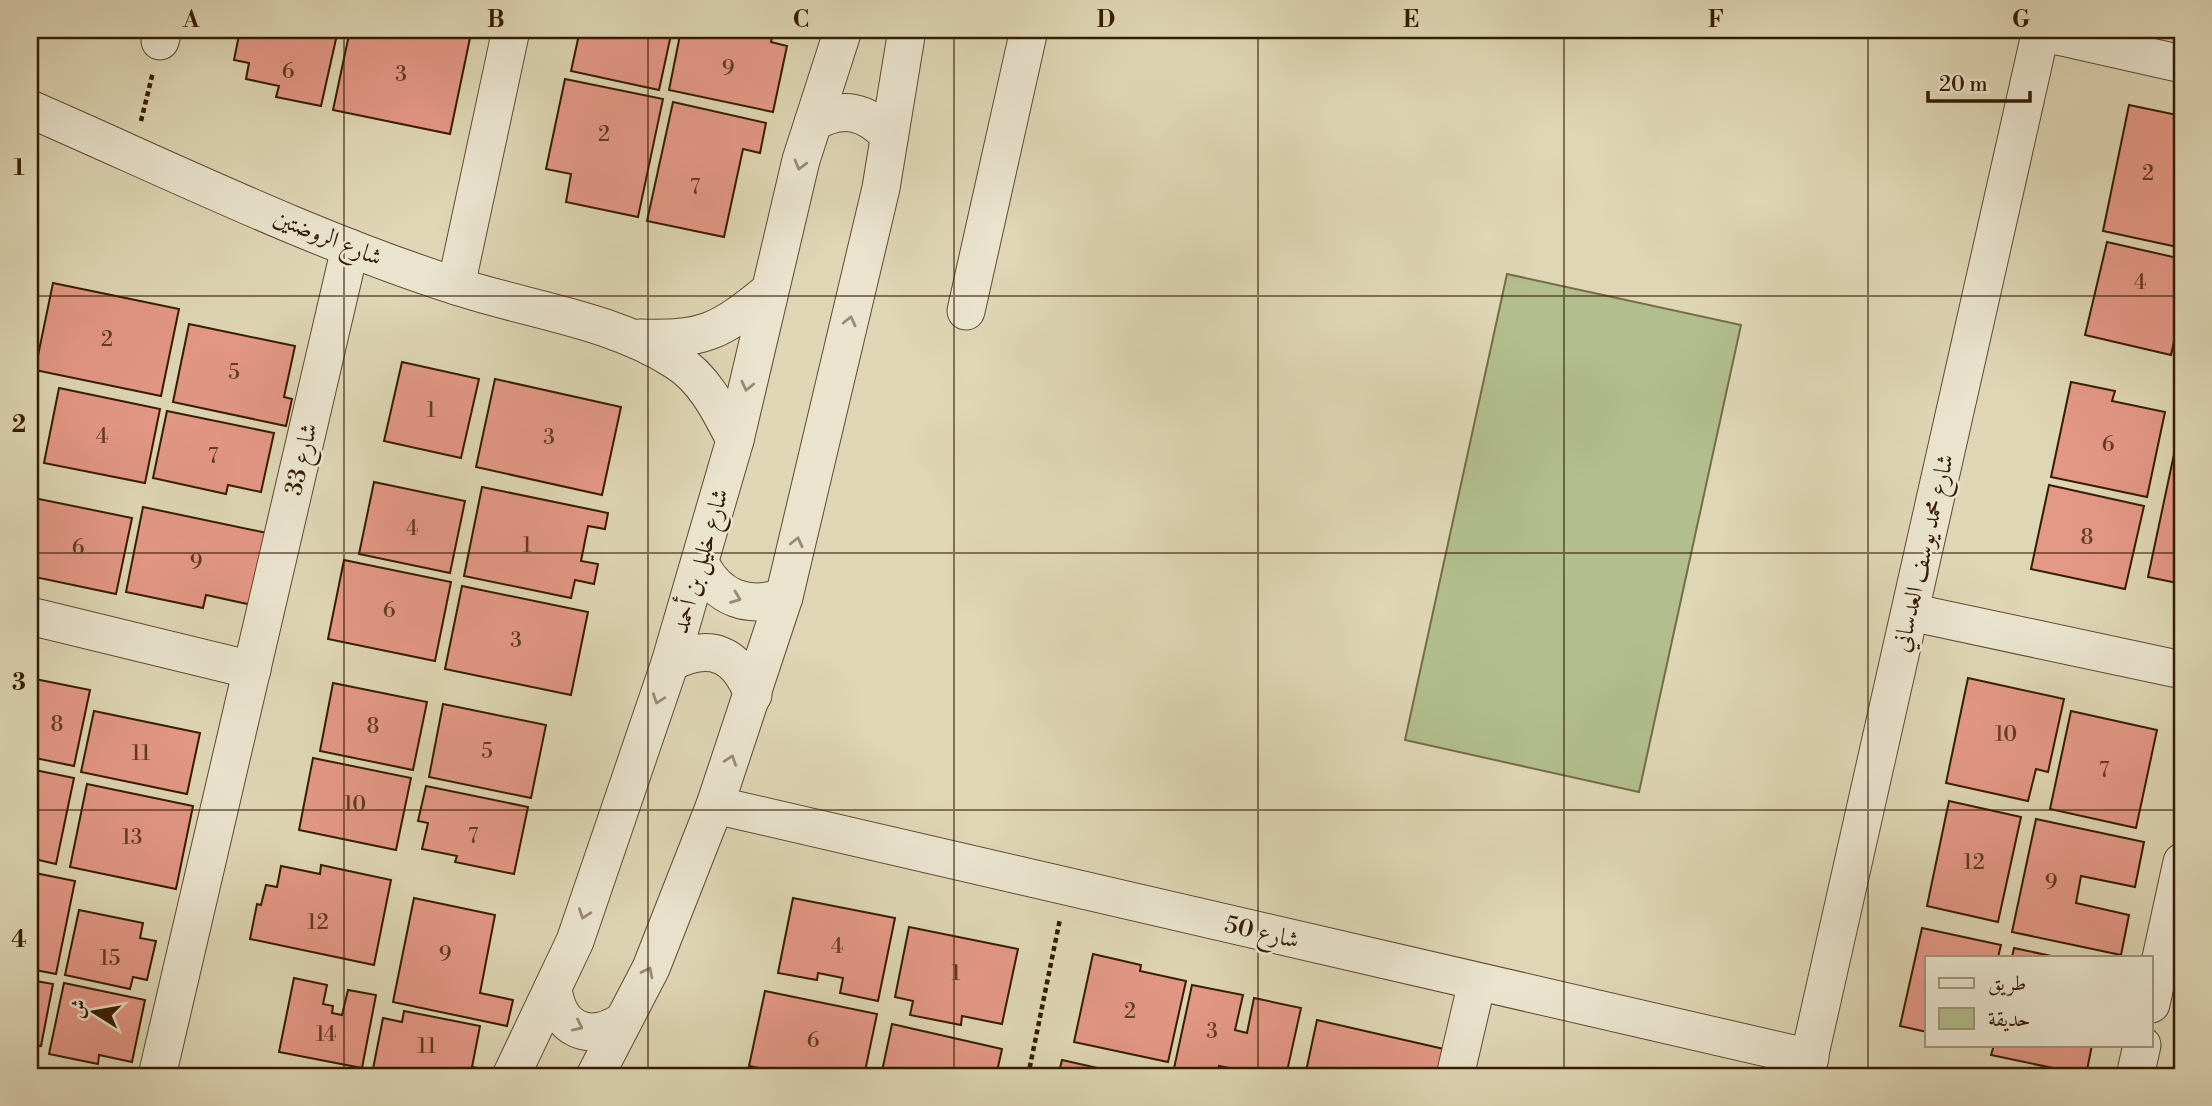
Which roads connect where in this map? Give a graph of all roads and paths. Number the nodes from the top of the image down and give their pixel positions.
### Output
1 (511, 30) edge
2 (843, 30) edge
3 (907, 30) edge
4 (1029, 30) edge
5 (2041, 31) edge
6 (162, 35) edge
7 (2145, 42) edge
8 (2182, 64) edge
9 (30, 109) edge
10 (813, 123) junction
11 (889, 136) junction
12 (134, 154) junction
13 (350, 248) junction
14 (456, 286) junction
15 (768, 292) junction
16 (966, 311) dead end
17 (635, 338) junction
18 (735, 440) junction
19 (701, 565) junction
20 (785, 597) junction
21 (1910, 612) junction
22 (30, 616) edge
23 (670, 663) junction
24 (251, 670) junction
25 (2182, 670) edge
26 (753, 695) junction
27 (715, 805) junction
28 (2182, 862) edge
29 (1067, 886) junction
30 (1477, 982) junction
31 (554, 988) junction
32 (2152, 999) edge
33 (623, 1021) junction
34 (2142, 1046) edge
35 (1807, 1067) edge
36 (157, 1076) edge
37 (512, 1076) edge
38 (596, 1076) edge
39 (1028, 1076) edge
40 (1455, 1076) edge
41 (2135, 1076) edge

1 - 14 street
2 - 10 street, شارع خليل بن أحمد
3 - 11 street
4 - 16 street
5 - 7 street
5 - 21 street, شارع محمد يوسف العدساني
6 - 12 path
7 - 8 street
9 - 12 street, شارع الروضتين
10 - 11 street
10 -> 15 street, شارع خليل بن أحمد
20 -> 11 street
12 - 13 street, شارع الروضتين
13 - 14 street, شارع الروضتين
13 - 24 street, شارع 33
14 - 17 street, شارع الروضتين
15 - 17 street, شارع الروضتين
15 -> 18 street, شارع خليل بن أحمد
17 - 18 street, شارع الروضتين
18 - 19 street, شارع خليل بن أحمد
19 -> 20 street
19 - 23 street, شارع خليل بن أحمد
20 - 26 street
21 - 25 street
21 - 35 street, شارع محمد يوسف العدساني
22 - 24 street
23 - 26 street
23 -> 31 street, شارع خليل بن أحمد
24 - 36 street, شارع 33
27 -> 26 street
27 - 29 street, شارع 50
33 -> 27 street
28 - 32 street
29 - 30 street, شارع 50
29 - 39 path
30 - 35 street, شارع 50
30 - 40 street
31 -> 33 street
31 - 37 street, شارع خليل بن أحمد
33 - 38 street
34 - 41 street

